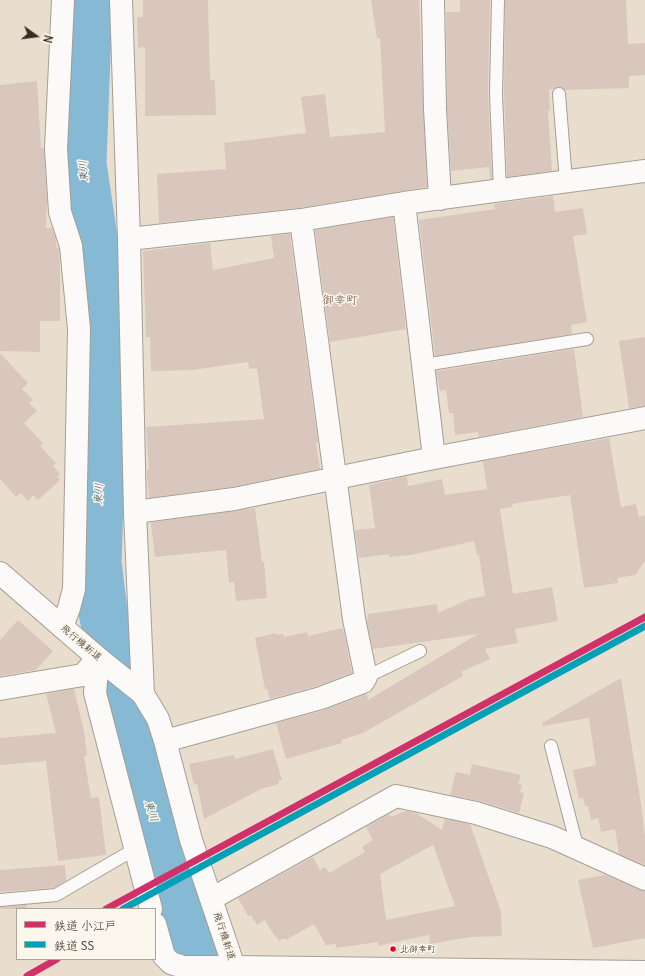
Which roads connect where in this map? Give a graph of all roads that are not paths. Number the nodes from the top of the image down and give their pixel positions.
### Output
1 (63, 0) edge
2 (121, 0) edge
3 (433, 0) edge
4 (498, 0) edge
5 (559, 94) dead end
6 (645, 171) edge
7 (566, 181) junction
8 (500, 191) junction
9 (440, 199) junction
10 (404, 203) junction
11 (301, 220) junction
12 (130, 239) junction
13 (587, 339) dead end
14 (424, 365) junction
15 (645, 418) edge
16 (434, 458) junction
17 (336, 478) junction
18 (135, 512) junction
19 (0, 573) edge
20 (62, 627) junction
21 (420, 650) dead end
22 (101, 660) junction
23 (366, 677) junction
24 (0, 689) edge
25 (141, 692) junction
26 (165, 741) junction
27 (551, 746) dead end
28 (135, 850) junction
29 (578, 850) junction
30 (645, 879) edge
31 (211, 899) junction
32 (0, 900) edge
33 (151, 908) edge
34 (156, 928) edge
35 (230, 970) edge
36 (645, 972) edge
37 (590, 974) edge

1 - 20 street
2 - 12 street
3 - 9 street
4 - 8 lane
5 - 7 lane
6 - 7 street
7 - 8 street
8 - 9 street
9 - 10 street
10 - 11 street
10 - 14 street
11 - 12 street
11 - 17 street
12 - 18 street
13 - 14 lane
14 - 16 street
15 - 16 street
16 - 17 street
17 - 18 street
17 - 23 street
18 - 25 street
19 - 20 street, 飛行機新道
20 - 22 street, 飛行機新道
21 - 23 lane
22 - 24 street
22 - 25 street, 飛行機新道
22 - 28 street
23 - 26 street
25 - 26 street, 飛行機新道
26 - 31 street, 飛行機新道
27 - 29 lane
28 - 32 lane
28 - 33 street
29 - 30 street
29 - 31 street
31 - 35 street, 飛行機新道
34 - 35 street
35 - 37 street, 飛行機新道
36 - 37 street, 飛行機新道

